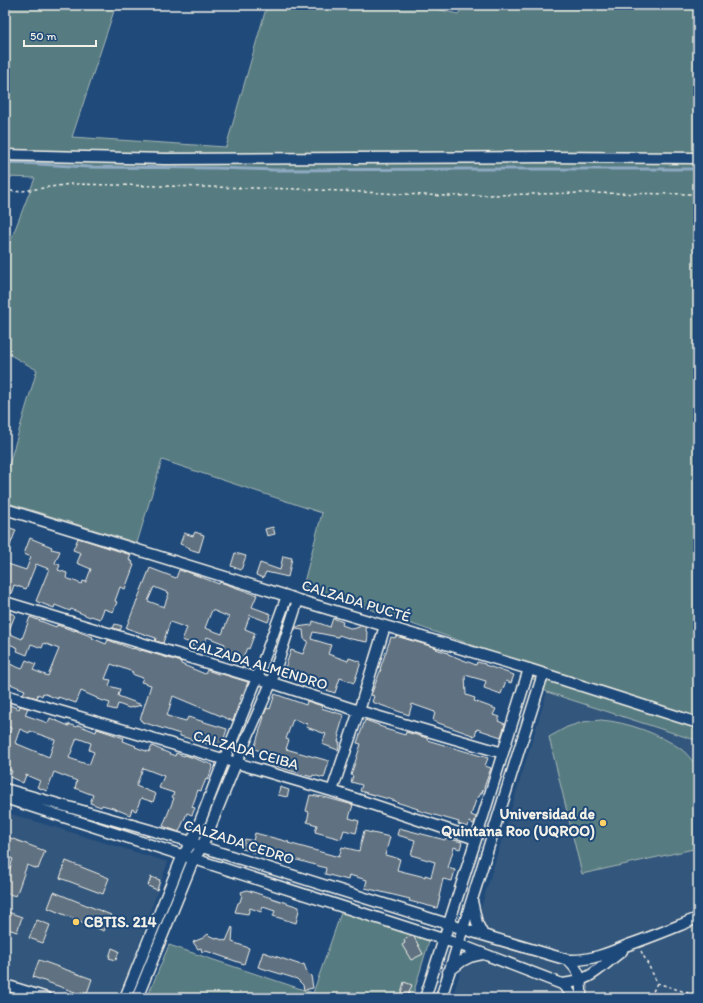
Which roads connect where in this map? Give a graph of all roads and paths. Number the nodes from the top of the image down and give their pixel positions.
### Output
1 (5, 155) edge
2 (698, 158) edge
3 (5, 189) edge
4 (698, 194) edge
5 (5, 509) edge
6 (286, 596) junction
7 (298, 600) junction
8 (5, 602) edge
9 (385, 626) junction
10 (529, 669) junction
11 (544, 674) junction
12 (257, 678) junction
13 (271, 683) junction
14 (5, 695) edge
15 (359, 711) junction
16 (698, 723) edge
17 (503, 753) junction
18 (224, 760) junction
19 (236, 763) junction
20 (5, 789) edge
21 (332, 791) junction
22 (5, 798) edge
23 (476, 839) junction
24 (192, 842) junction
25 (202, 847) junction
26 (183, 855) junction
27 (194, 858) junction
28 (472, 899) junction
29 (698, 918) edge
30 (449, 924) junction
31 (463, 928) junction
32 (483, 935) junction
33 (443, 940) junction
34 (636, 943) junction
35 (458, 944) junction
36 (484, 954) junction
37 (568, 960) junction
38 (448, 972) junction
39 (581, 980) junction
40 (657, 983) junction
41 (562, 984) junction
42 (5, 985) edge
43 (698, 996) edge
44 (47, 998) edge
45 (125, 998) edge
46 (137, 998) edge
47 (425, 998) edge
48 (440, 998) edge
49 (573, 998) edge
50 (581, 998) edge
51 (650, 998) edge

1 - 2 street
3 - 4 path
5 - 6 street, CALZADA PUCTÉ
6 - 7 street, CALZADA PUCTÉ
6 - 12 street
7 - 9 street, CALZADA PUCTÉ
7 - 13 street
8 - 12 street, CALZADA ALMENDRO
9 - 10 street, CALZADA PUCTÉ
9 - 15 street
10 - 11 street, CALZADA PUCTÉ
10 - 17 street
11 - 16 street, CALZADA PUCTÉ
11 - 28 street
12 - 13 street, CALZADA ALMENDRO
12 - 18 street
13 - 15 street, CALZADA ALMENDRO
13 - 19 street
14 - 18 street, CALZADA CEIBA
15 - 17 street, CALZADA ALMENDRO
15 - 21 street
17 - 23 street
18 - 19 street, CALZADA CEIBA
18 - 24 street
19 - 21 street, CALZADA CEIBA
19 - 25 street
20 - 24 street, CALZADA CEDRO
21 - 23 street, CALZADA CEIBA
22 - 26 street, CALZADA CEDRO
23 - 30 street
24 - 25 street, CALZADA CEDRO
24 - 26 street
25 - 27 street
25 - 30 street, CALZADA CEDRO
26 - 27 street, CALZADA CEDRO
26 - 45 street
27 - 33 street, CALZADA CEDRO
27 - 46 street
28 - 31 street
28 - 32 street
29 - 34 street
30 - 31 street, CALZADA CEDRO
30 - 33 street
31 - 32 street, CALZADA CEDRO
31 - 35 street
32 - 37 street, CALZADA CEDRO
33 - 35 street, CALZADA CEDRO
33 - 47 street
34 - 37 street, CALZADA CEDRO
34 - 39 street
34 - 40 path
35 - 36 street, CALZADA CEDRO
35 - 38 street
36 - 38 street
36 - 41 street, CALZADA CEDRO
37 - 39 street
38 - 48 street
39 - 41 street
39 - 50 street
40 - 43 path
40 - 51 path
41 - 49 street
42 - 44 street

